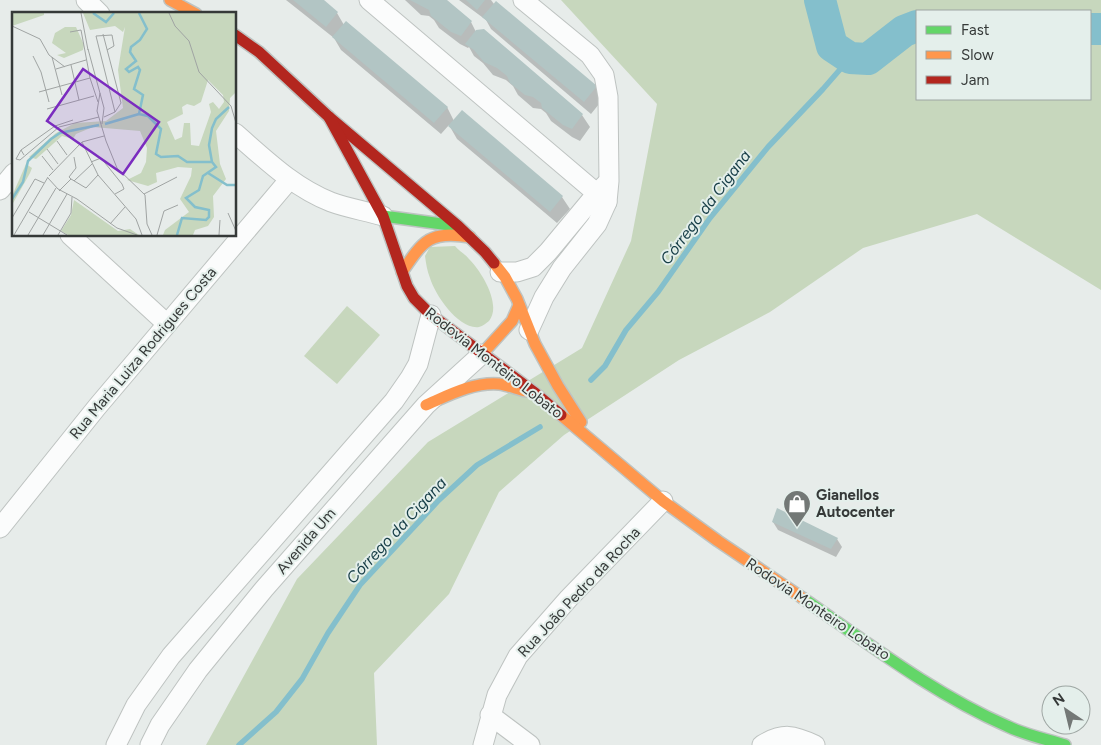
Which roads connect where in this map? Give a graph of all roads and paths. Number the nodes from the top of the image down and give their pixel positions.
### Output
1 (86, 0) edge
2 (170, 0) edge
3 (190, 0) edge
4 (369, 0) edge
5 (524, 0) edge
6 (98, 12) edge
7 (192, 12) edge
8 (205, 12) edge
9 (236, 36) edge
10 (330, 117) junction
11 (236, 134) edge
12 (289, 180) junction
13 (604, 192) junction
14 (383, 216) junction
15 (458, 226) junction
16 (71, 236) edge
17 (470, 237) junction
18 (402, 272) junction
19 (500, 272) junction
20 (519, 304) junction
21 (431, 315) junction
22 (167, 324) junction
23 (529, 330) junction
24 (482, 354) junction
25 (535, 393) junction
26 (426, 405) junction
27 (592, 440) junction
28 (663, 501) junction
29 (0, 528) edge
30 (490, 715) junction
31 (116, 745) edge
32 (150, 745) edge
33 (482, 745) edge
34 (530, 745) edge
35 (762, 745) edge
36 (815, 745) edge
37 (1065, 745) edge

1 - 6 street
2 - 7 main road
3 - 8 main road
4 - 13 street
5 - 13 street
9 - 10 main road, Rodovia Monteiro Lobato
10 - 14 main road, Rodovia Monteiro Lobato
10 - 15 main road, Rodovia Monteiro Lobato
11 - 12 street
12 - 14 street
12 - 22 street, Rua Maria Luiza Rodrigues Costa
13 - 19 street
13 - 23 street
14 - 15 main road
14 - 18 main road, Rodovia Monteiro Lobato
15 - 17 main road, Rodovia Monteiro Lobato
16 - 22 street
17 - 18 main road
17 - 19 main road, Rodovia Monteiro Lobato
18 - 21 main road, Rodovia Monteiro Lobato
19 - 20 main road, Rodovia Monteiro Lobato
20 - 23 main road, Rodovia Monteiro Lobato
20 - 24 main road
21 - 24 main road, Rodovia Monteiro Lobato
21 - 31 street
22 - 29 street, Rua Maria Luiza Rodrigues Costa
23 - 27 main road, Rodovia Monteiro Lobato
24 - 25 main road, Rodovia Monteiro Lobato
24 - 26 street, Avenida Um
25 - 26 main road
25 - 27 main road, Rodovia Monteiro Lobato
26 - 32 street, Avenida Um
27 - 28 main road, Rodovia Monteiro Lobato
28 - 30 street, Rua João Pedro da Rocha
28 - 37 main road, Rodovia Monteiro Lobato
30 - 33 street, Rua João Pedro da Rocha
30 - 34 street
35 - 36 street

